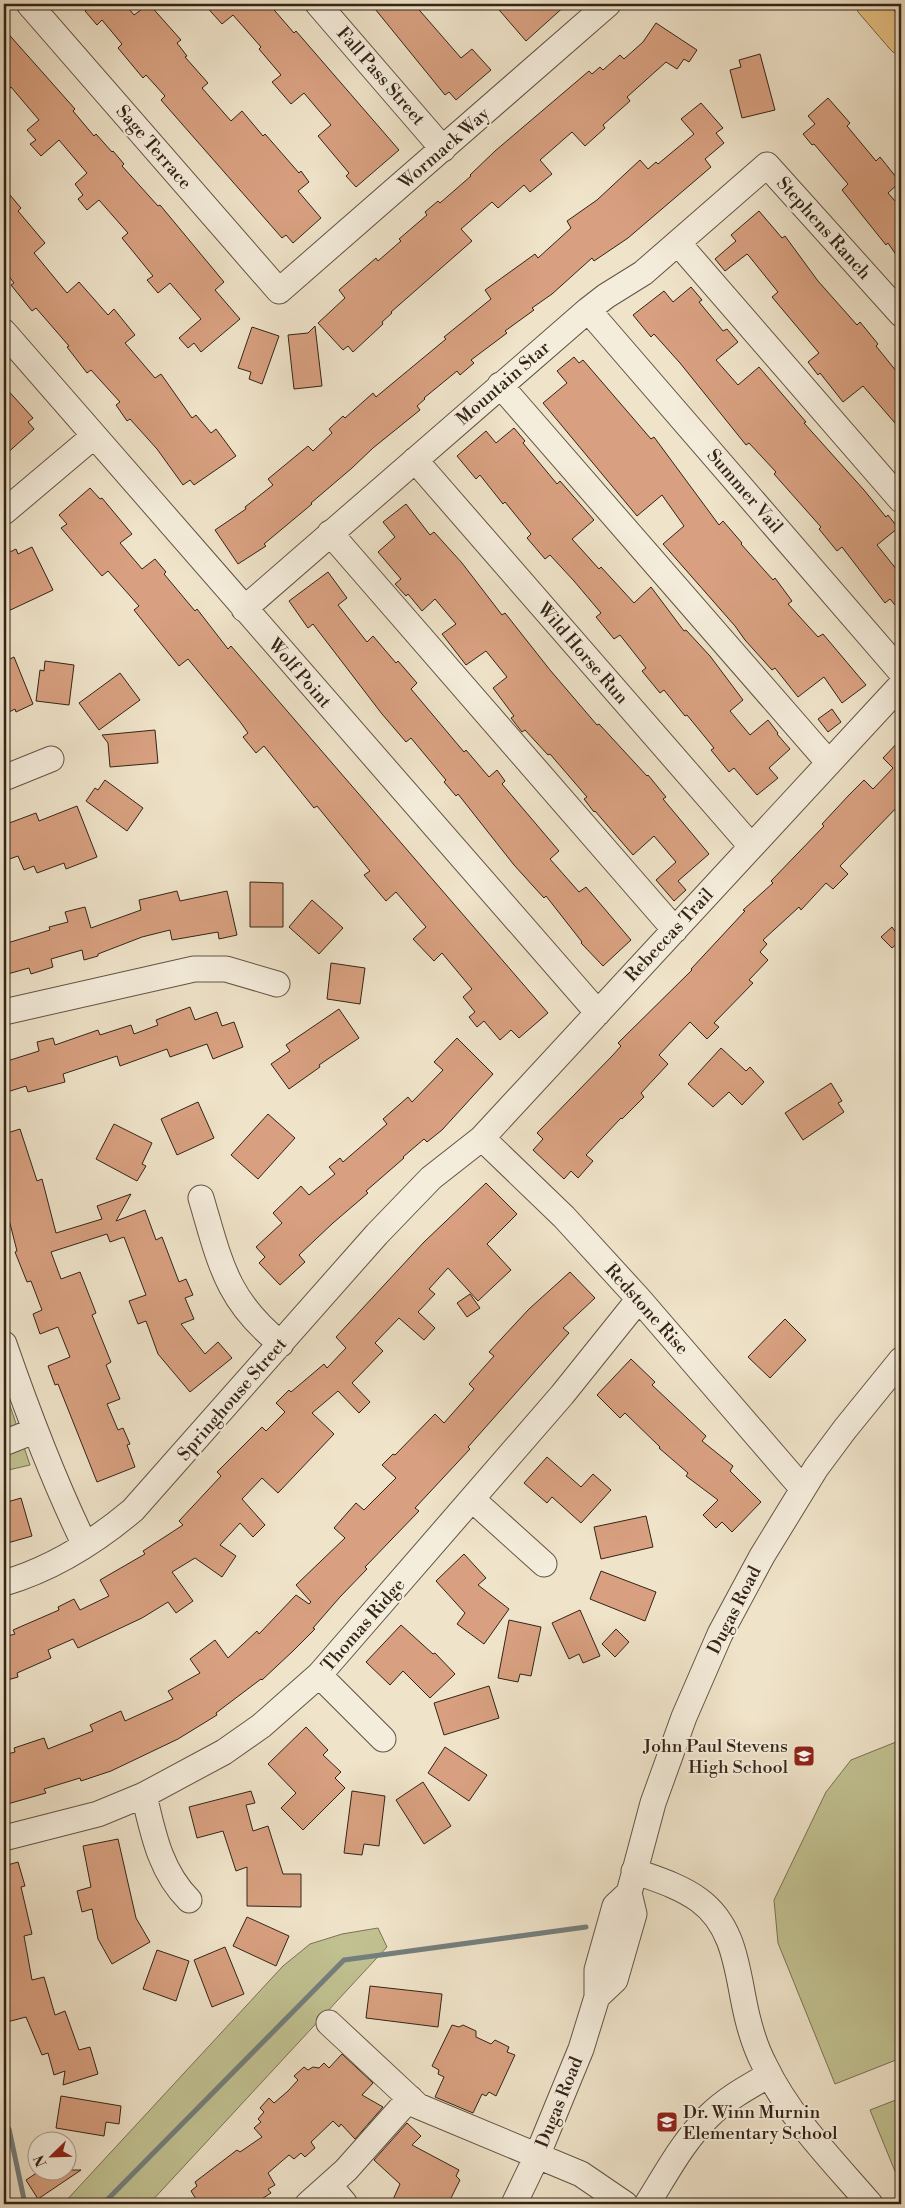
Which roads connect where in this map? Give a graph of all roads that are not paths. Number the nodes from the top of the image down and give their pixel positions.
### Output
1 (29, 4) edge
2 (318, 4) edge
3 (609, 4) edge
4 (870, 4) edge
5 (901, 40) edge
6 (443, 149) junction
7 (767, 165) joint
8 (678, 243) junction
9 (279, 290) joint
10 (588, 310) junction
11 (901, 314) edge
12 (4, 332) edge
13 (500, 385) junction
14 (94, 436) junction
15 (415, 460) junction
16 (901, 500) edge
17 (4, 512) edge
18 (330, 533) junction
19 (244, 609) junction
20 (901, 672) edge
21 (901, 685) edge
22 (51, 759) dead end
23 (829, 763) junction
24 (4, 778) edge
25 (751, 846) junction
26 (675, 930) junction
27 (278, 984) dead end
28 (4, 1012) edge
29 (598, 1013) junction
30 (482, 1138) junction
31 (431, 1178) joint
32 (201, 1198) dead end
33 (639, 1299) junction
34 (4, 1344) edge
35 (281, 1344) junction
36 (901, 1360) edge
37 (34, 1432) junction
38 (4, 1443) edge
39 (803, 1488) junction
40 (473, 1500) junction
41 (86, 1545) junction
42 (544, 1564) dead end
43 (4, 1583) edge
44 (319, 1675) junction
45 (383, 1739) dead end
46 (144, 1795) junction
47 (4, 1838) edge
48 (631, 1882) junction
49 (189, 1900) dead end
50 (329, 2023) dead end
51 (769, 2075) junction
52 (410, 2098) junction
53 (537, 2156) junction
54 (337, 2195) edge
55 (308, 2204) edge
56 (514, 2204) edge
57 (626, 2204) edge
58 (647, 2204) edge
59 (870, 2204) edge

1 - 9 street, Sage Terrace
2 - 6 street, Fall Pass Street
3 - 6 street, Wormack Way
4 - 5 main road
6 - 9 street, Wormack Way
7 - 8 street, Mountain Star
7 - 11 street, Stephens Ranch
8 - 10 street, Mountain Star
8 - 16 street
10 - 13 street, Mountain Star
10 - 20 street, Summer Vail
12 - 14 street, Wolf Point
13 - 15 street, Mountain Star
13 - 23 street
14 - 17 street
14 - 19 street, Wolf Point
15 - 18 street, Mountain Star
15 - 25 street, Wild Horse Run
18 - 19 street, Mountain Star
18 - 26 street
19 - 29 street, Wolf Point
21 - 23 street, Rebeccas Trail
22 - 24 street
23 - 25 street, Rebeccas Trail
25 - 26 street, Rebeccas Trail
26 - 29 street, Rebeccas Trail
27 - 28 street
29 - 30 street, Rebeccas Trail
30 - 31 street, Rebeccas Trail
30 - 33 street, Redstone Rise
31 - 35 street, Springhouse Street
32 - 35 street
33 - 39 street, Redstone Rise
33 - 40 street, Thomas Ridge
34 - 37 street
35 - 41 street, Springhouse Street
36 - 39 street, Dugas Road
37 - 38 street
37 - 41 street
39 - 48 street, Dugas Road
40 - 42 street
40 - 44 street, Thomas Ridge
41 - 43 street, Springhouse Street
44 - 45 street
44 - 46 street, Thomas Ridge
46 - 47 street, Thomas Ridge
46 - 49 street
48 - 51 street
48 - 53 street, Dugas Road
50 - 52 street
51 - 58 street
51 - 59 street
52 - 53 street
52 - 54 street
53 - 56 street, Dugas Road
53 - 57 street
54 - 55 street

